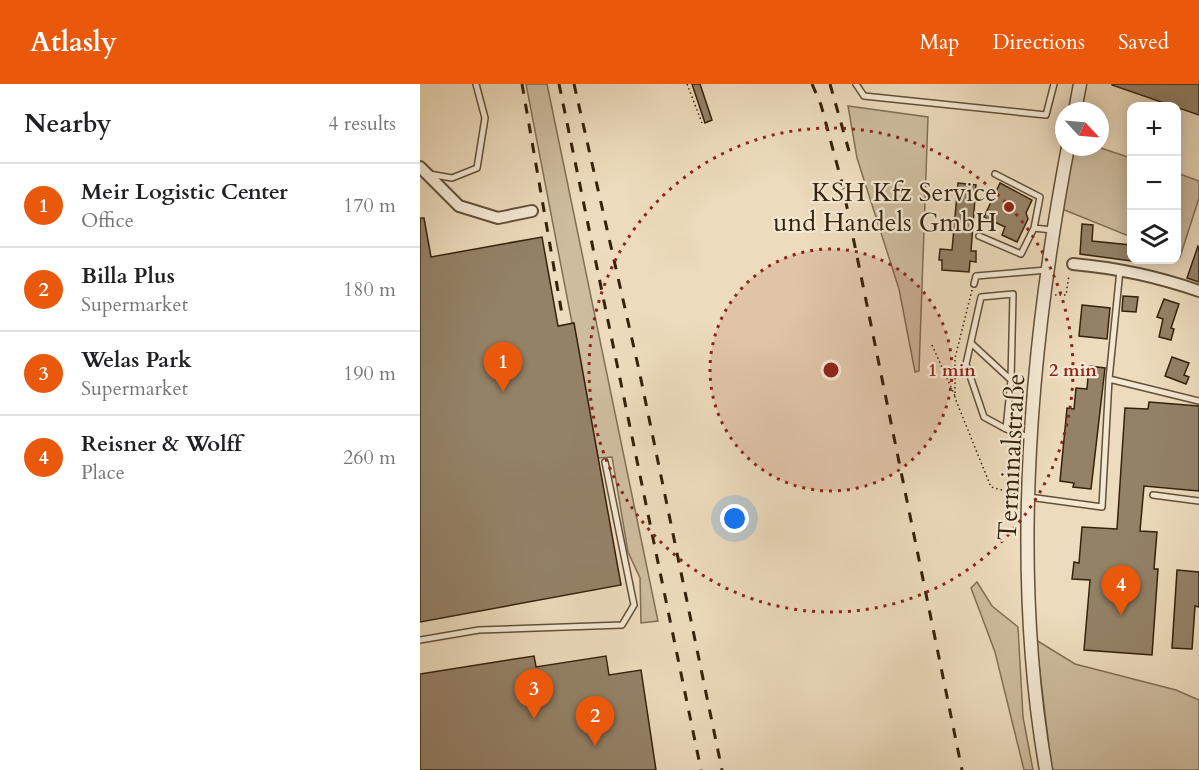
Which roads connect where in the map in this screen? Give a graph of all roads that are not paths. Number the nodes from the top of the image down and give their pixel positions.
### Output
1 (476, 84) edge
2 (856, 84) edge
3 (1054, 84) edge
4 (1080, 84) edge
5 (1077, 102) edge
6 (1066, 156) edge
7 (424, 171) edge
8 (995, 174) dead end
9 (531, 211) dead end
10 (1034, 228) junction
11 (1054, 231) junction
12 (979, 236) dead end
13 (1073, 264) road end
14 (1120, 268) junction
15 (1048, 270) junction
16 (974, 284) dead end
17 (1199, 291) edge
18 (970, 343) junction
19 (1109, 379) junction
20 (1011, 380) junction
21 (1199, 401) edge
22 (1006, 429) junction
23 (1032, 438) junction
24 (605, 462) dead end
25 (1153, 495) dead end
26 (1029, 497) junction
27 (1199, 501) edge
28 (420, 640) edge
29 (1046, 770) edge

1 - 7 lane
2 - 3 lane
4 - 5 street
6 - 11 street, Terminalstraße
7 - 9 street
8 - 10 lane
10 - 11 lane
10 - 12 lane
11 - 15 street, Terminalstraße
13 - 14 street
14 - 17 street
14 - 19 lane
15 - 16 lane
15 - 23 street, Terminalstraße
18 - 20 lane
18 - 20 lane
18 - 22 lane
19 - 21 lane
19 - 26 lane
20 - 22 lane
22 - 23 lane
23 - 26 street, Terminalstraße
24 - 28 lane
25 - 27 lane
26 - 29 street, Terminalstraße

